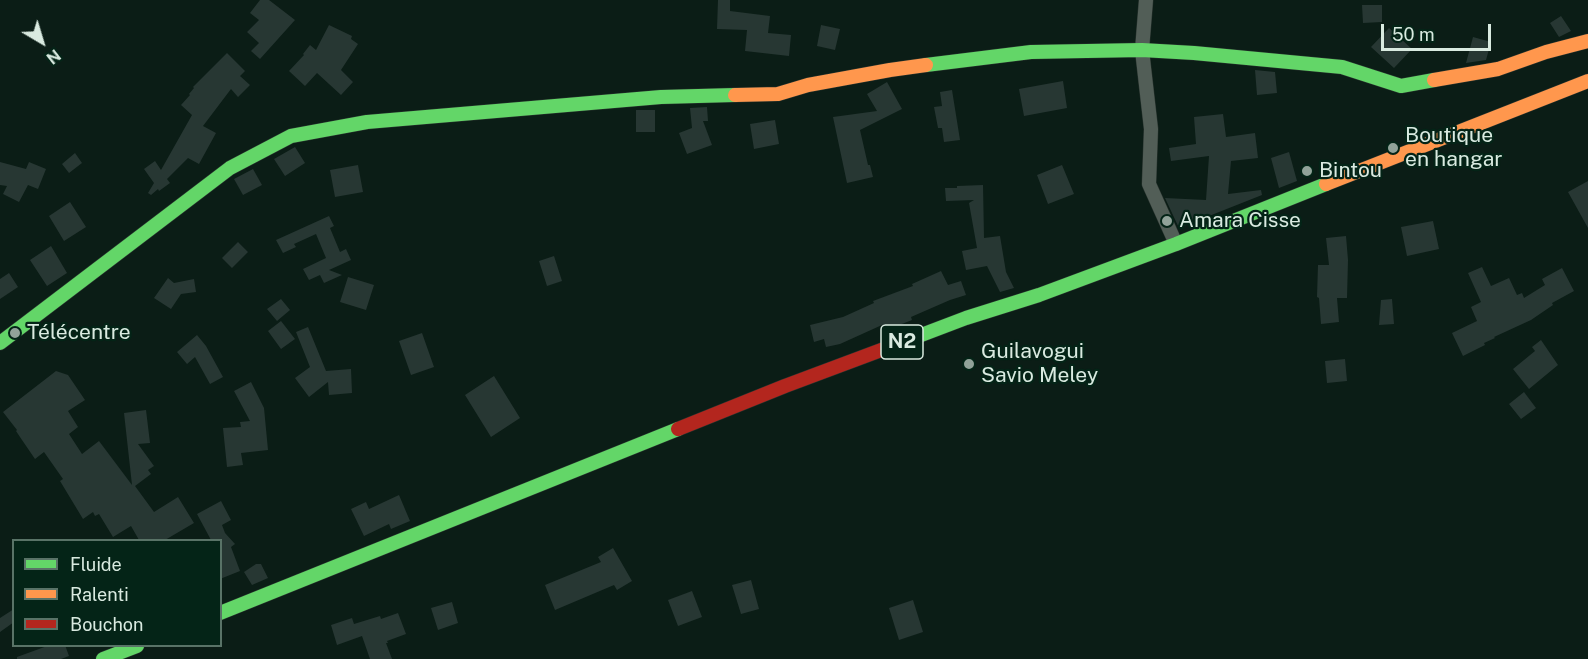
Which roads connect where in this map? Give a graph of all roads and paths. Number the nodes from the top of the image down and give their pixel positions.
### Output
1 (1146, 0) edge
2 (1588, 41) edge
3 (1142, 50) junction
4 (1588, 81) edge
5 (1176, 244) junction
6 (0, 343) edge
7 (222, 612) edge
8 (132, 647) edge
9 (103, 659) edge

1 - 3 street
2 - 3 main road
3 - 5 street
3 - 6 main road
4 - 5 main road, N2
5 - 7 main road, N2
8 - 9 main road

